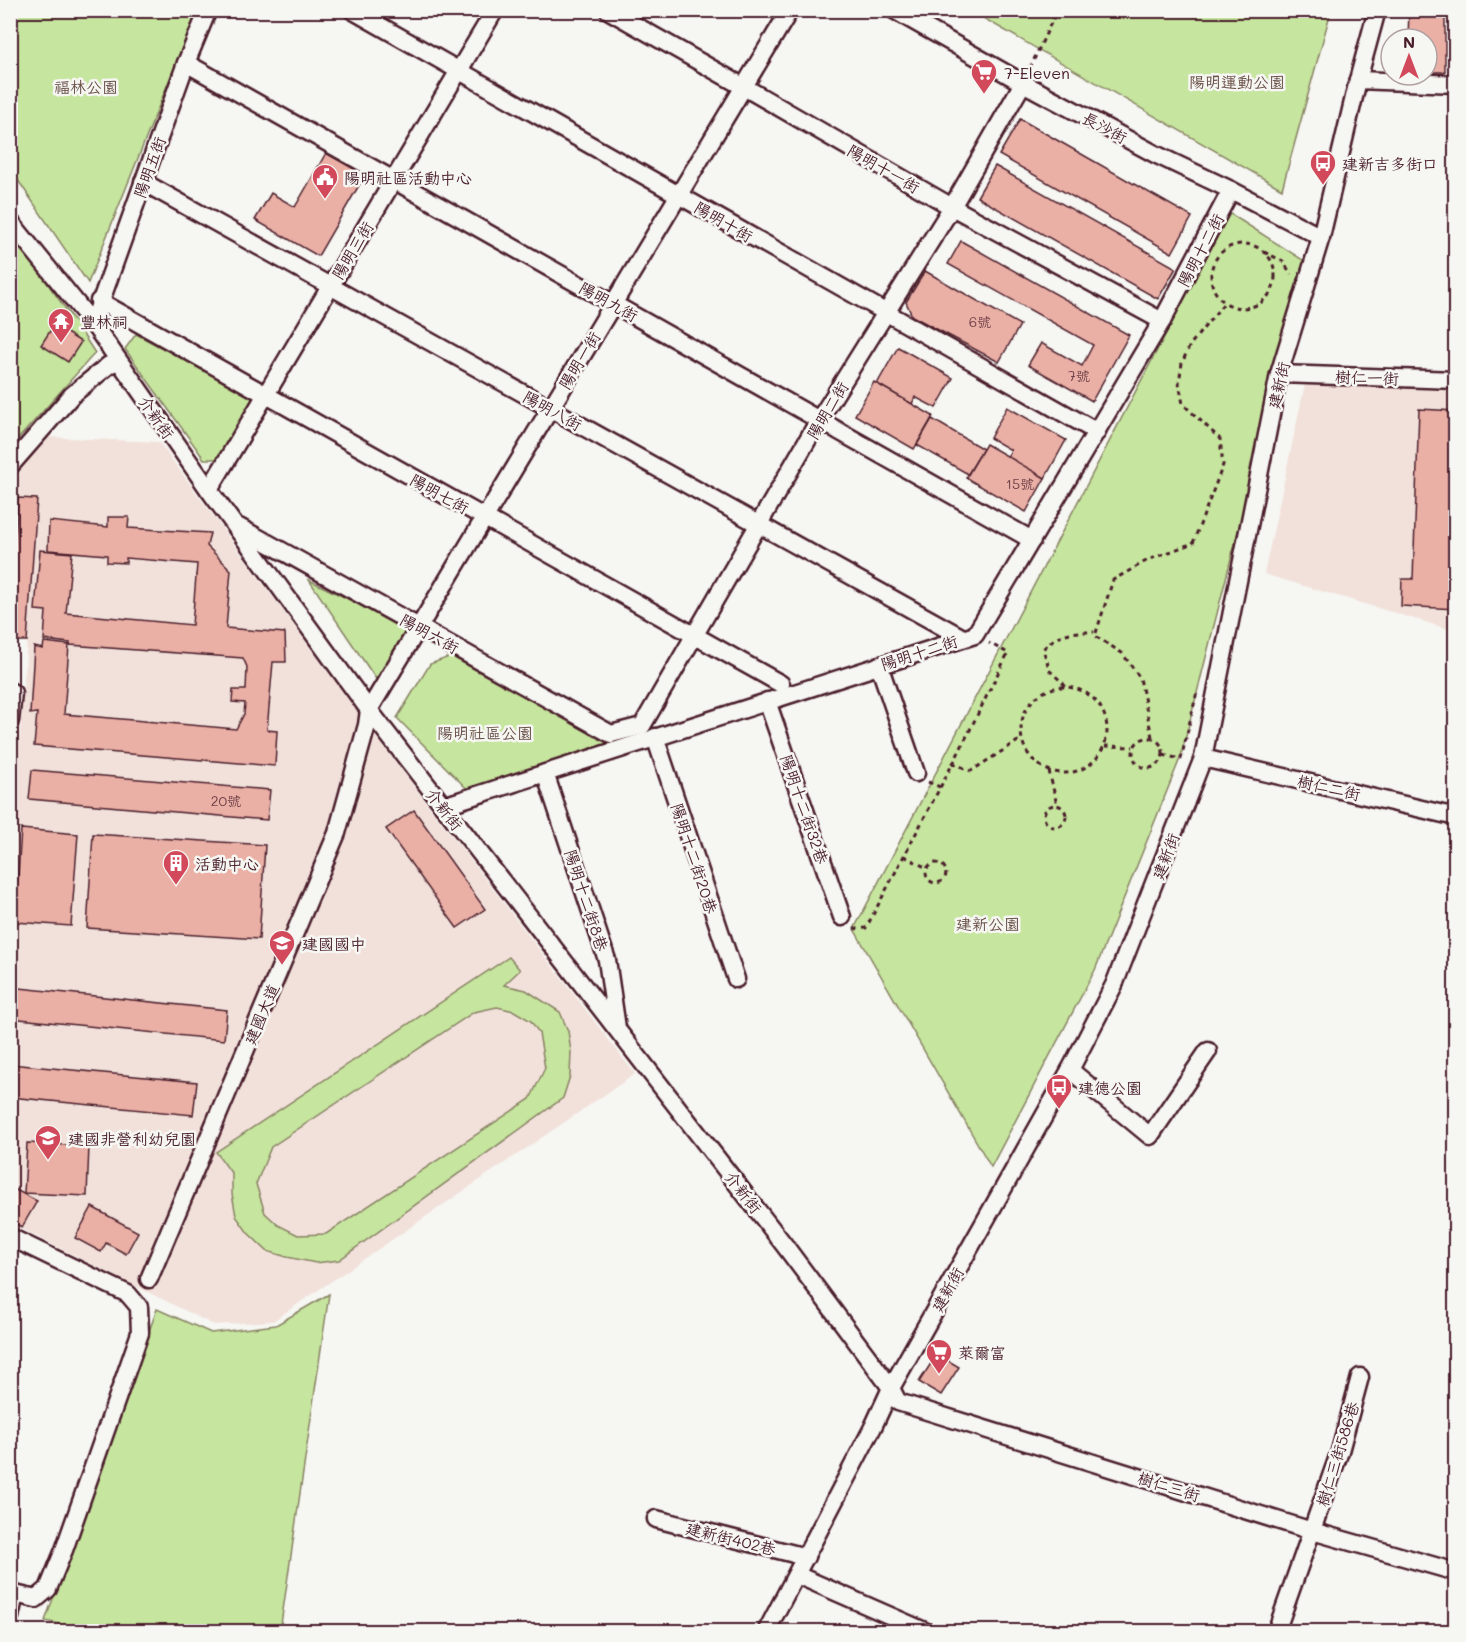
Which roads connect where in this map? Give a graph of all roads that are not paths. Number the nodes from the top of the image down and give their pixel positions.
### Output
1 (208, 10) edge
2 (351, 10) edge
3 (495, 10) edge
4 (608, 10) edge
5 (790, 10) edge
6 (894, 10) edge
7 (1377, 10) edge
8 (186, 63) junction
9 (459, 71) junction
10 (1358, 80) junction
11 (1023, 83) junction
12 (1455, 84) edge
13 (744, 87) junction
14 (394, 180) junction
15 (143, 182) junction
16 (1232, 190) junction
17 (679, 195) junction
18 (952, 207) junction
19 (10, 221) edge
20 (1321, 237) junction
21 (330, 286) junction
22 (99, 301) junction
23 (613, 304) junction
24 (886, 314) junction
25 (1162, 321) junction
26 (94, 325) junction
27 (118, 361) junction
28 (1279, 374) junction
29 (1455, 380) edge
30 (266, 395) junction
31 (550, 408) junction
32 (819, 420) junction
33 (1097, 432) junction
34 (10, 466) edge
35 (209, 490) junction
36 (485, 518) junction
37 (233, 524) junction
38 (759, 525) junction
39 (1032, 540) junction
40 (419, 627) junction
41 (694, 635) junction
42 (969, 637) junction
43 (879, 665) junction
44 (781, 684) dead end
45 (12, 692) edge
46 (767, 701) junction
47 (369, 710) junction
48 (10, 722) edge
49 (627, 730) joint
50 (655, 737) junction
51 (1203, 758) junction
52 (545, 773) junction
53 (916, 773) dead end
54 (443, 806) junction
55 (1455, 817) edge
56 (842, 917) dead end
57 (736, 979) dead end
58 (617, 1030) junction
59 (1209, 1051) dead end
60 (1070, 1070) junction
61 (10, 1237) edge
62 (149, 1279) dead end
63 (1360, 1377) dead end
64 (891, 1388) junction
65 (656, 1519) dead end
66 (1312, 1531) junction
67 (806, 1557) junction
68 (1455, 1572) edge
69 (796, 1575) junction
70 (13, 1591) edge
71 (10, 1617) edge
72 (766, 1632) edge
73 (927, 1632) edge
74 (1275, 1632) edge

1 - 8 street, 陽明五街
2 - 9 street, 陽明十街
3 - 9 street, 陽明三街
4 - 13 street, 陽明十一街
5 - 13 street, 陽明一街
6 - 11 street, 長沙街
7 - 10 street, 建新街
8 - 14 street, 陽明九街
8 - 15 street, 陽明五街
9 - 14 street, 陽明三街
9 - 17 street, 陽明十街
10 - 12 street
10 - 20 street, 建新街
11 - 16 street, 長沙街
11 - 18 street, 陽明二街
13 - 17 street, 陽明一街
13 - 18 street, 陽明十一街
14 - 21 street, 陽明三街
14 - 23 street, 陽明九街
15 - 21 street, 陽明八街
15 - 22 street, 陽明五街
16 - 20 street, 長沙街
16 - 25 street, 陽明十二街
17 - 23 street, 陽明一街
17 - 24 street, 陽明十街
18 - 24 street, 陽明二街
18 - 25 street, 陽明十一街
19 - 26 street, 介新街
20 - 28 street, 建新街
21 - 30 street, 陽明三街
21 - 31 street, 陽明八街
22 - 26 street, 陽明五街
22 - 30 street, 陽明七街
23 - 31 street, 陽明一街
23 - 32 street, 陽明九街
24 - 32 street, 陽明二街
24 - 33 street, 陽明十街
25 - 33 street, 陽明十二街
26 - 27 street, 介新街
27 - 34 street
27 - 35 street, 介新街
28 - 29 street, 樹仁一街
28 - 51 street, 建新街
30 - 35 street, 陽明三街
30 - 36 street, 陽明七街
31 - 36 street, 陽明一街
31 - 38 street, 陽明八街
32 - 38 street, 陽明二街
32 - 39 street, 陽明九街
33 - 39 street, 陽明十二街
35 - 37 street, 介新街
36 - 40 street, 陽明一街
36 - 41 street, 陽明七街
37 - 40 street, 陽明六街
37 - 47 street, 介新街
38 - 41 street, 陽明二街
38 - 42 street, 陽明八街
39 - 42 street, 陽明十二街
40 - 47 street, 陽明一街
40 - 49 street, 陽明六街
41 - 44 street, 陽明七街
41 - 49 street, 陽明二街
42 - 43 street, 陽明十二街
43 - 46 street, 陽明十二街
43 - 53 street
45 - 48 street
46 - 50 street, 陽明十二街
46 - 56 street, 陽明十二街32巷
47 - 54 street, 介新街
47 - 62 street, 建國大道
50 - 52 street, 陽明十二街
50 - 57 street, 陽明十二街20巷
51 - 55 street, 樹仁二街
51 - 60 street, 建新街
52 - 54 street, 陽明十二街
52 - 58 street, 陽明十二街8巷
54 - 58 street, 介新街
58 - 64 street, 介新街
59 - 60 street
60 - 64 street, 建新街
61 - 70 street
63 - 66 street, 樹仁三街586巷
64 - 66 street, 樹仁三街
64 - 67 street, 建新街
65 - 67 street, 建新街402巷
66 - 68 street, 樹仁三街
66 - 74 street, 樹仁三街586巷
67 - 69 street, 建新街
69 - 72 street, 建新街
69 - 73 street
70 - 71 street

